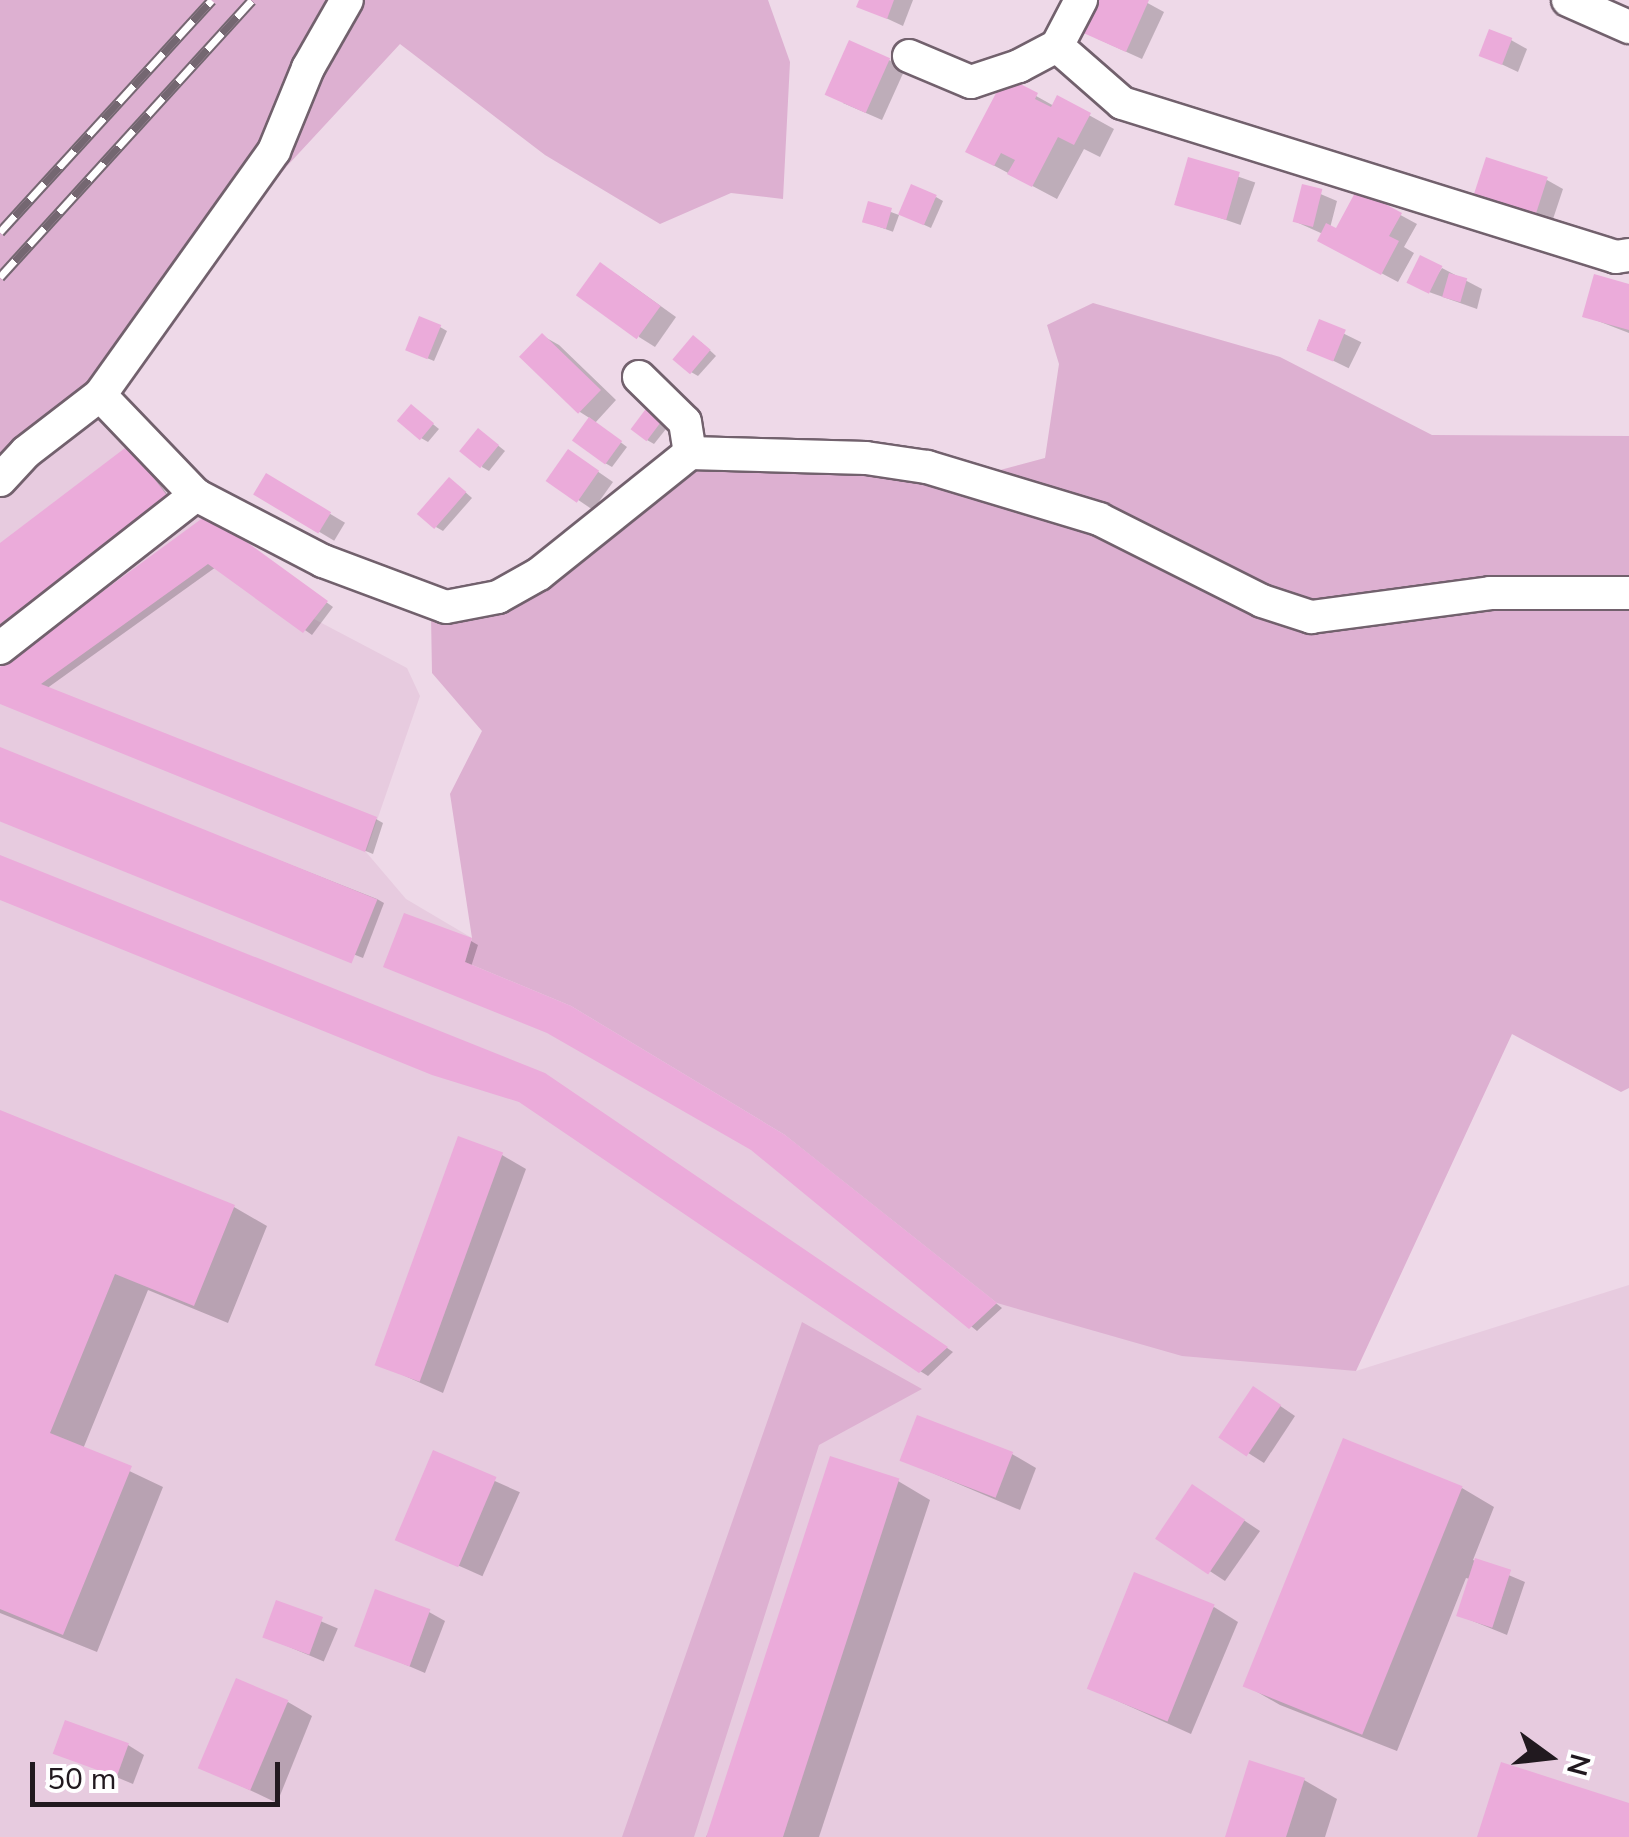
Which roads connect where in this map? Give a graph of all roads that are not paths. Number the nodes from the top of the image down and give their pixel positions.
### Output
1 (347, 0) edge
2 (1081, 0) edge
3 (1568, 0) edge
4 (1629, 27) edge
5 (1057, 46) junction
6 (909, 56) dead end
7 (1629, 255) edge
8 (639, 377) dead end
9 (100, 395) junction
10 (690, 452) junction
11 (0, 480) edge
12 (196, 495) junction
13 (1629, 593) edge
14 (0, 648) edge

1 - 9 street
2 - 5 street
3 - 4 street
5 - 6 street
5 - 7 street
8 - 10 street
9 - 11 street
9 - 12 street
10 - 12 street
10 - 13 street
12 - 14 street

